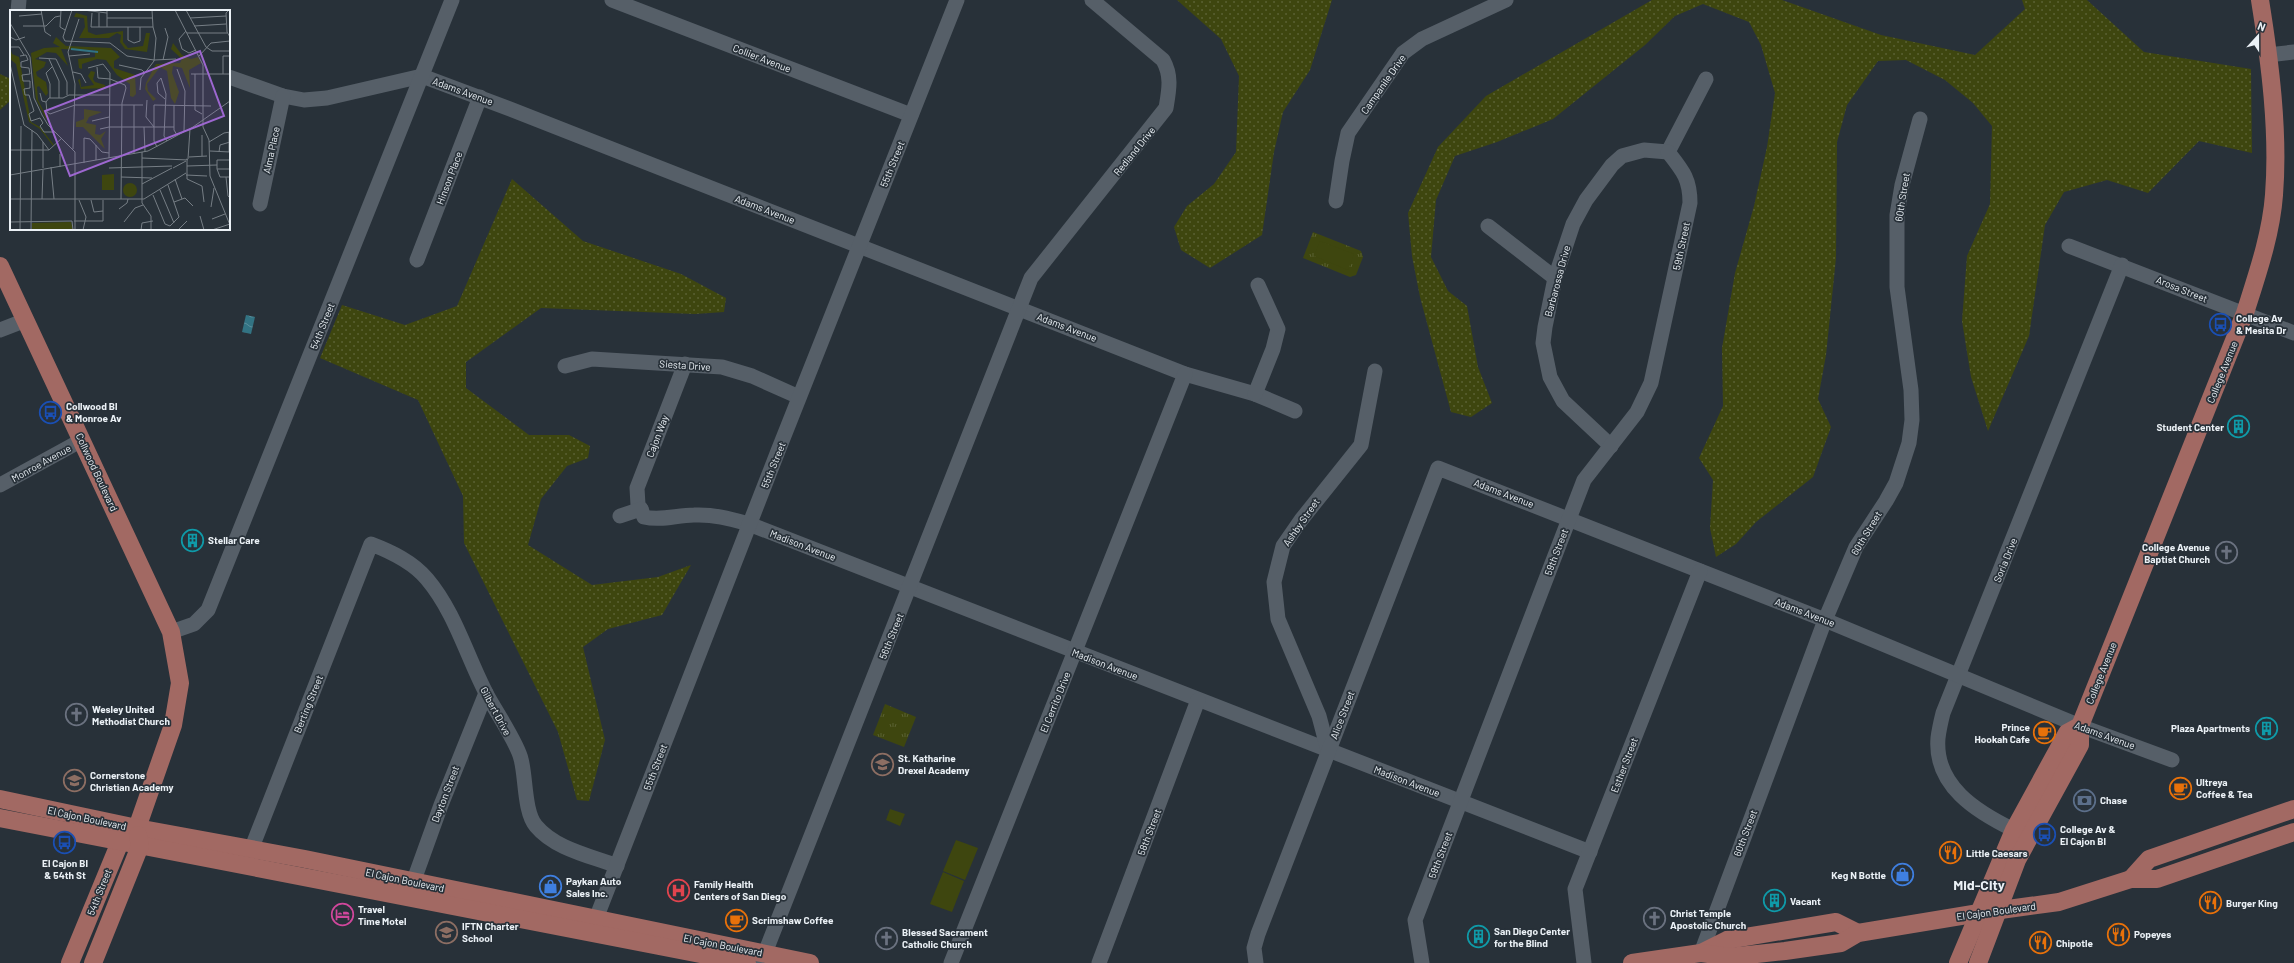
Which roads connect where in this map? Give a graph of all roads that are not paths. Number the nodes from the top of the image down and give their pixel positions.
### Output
1 (20, 0) edge
2 (452, 0) edge
3 (612, 0) edge
4 (958, 0) edge
5 (1092, 0) edge
6 (1506, 0) edge
7 (2260, 0) edge
8 (1486, 4) edge
9 (18, 10) edge
10 (2294, 52) edge
11 (2268, 55) junction
12 (422, 76) junction
13 (230, 77) edge
14 (1706, 79) dead end
15 (283, 96) junction
16 (480, 97) junction
17 (911, 115) junction
18 (1920, 119) dead end
19 (1668, 152) junction
20 (1336, 201) dead end
21 (260, 204) dead end
22 (1488, 226) dead end
23 (860, 246) junction
24 (2069, 246) dead end
25 (417, 260) dead end
26 (2122, 265) junction
27 (0, 266) edge
28 (1555, 278) junction
29 (1258, 285) dead end
30 (1018, 309) junction
31 (2245, 314) junction
32 (26, 320) junction
33 (0, 330) edge
34 (2294, 333) edge
35 (685, 364) junction
36 (565, 366) dead end
37 (1375, 371) dead end
38 (1185, 374) junction
39 (1255, 394) junction
40 (799, 398) junction
41 (1295, 410) dead end
42 (82, 440) junction
43 (1611, 446) junction
44 (1438, 468) joint
45 (0, 485) edge
46 (641, 509) junction
47 (620, 516) dead end
48 (1569, 518) junction
49 (750, 524) junction
50 (371, 544) joint
51 (1700, 571) junction
52 (910, 587) junction
53 (1825, 620) junction
54 (171, 632) junction
55 (1075, 652) junction
56 (1959, 676) junction
57 (486, 693) junction
58 (1198, 700) junction
59 (2080, 726) junction
60 (1328, 750) junction
61 (2172, 760) dead end
62 (0, 800) edge
63 (1460, 801) junction
64 (2294, 809) edge
65 (0, 818) edge
66 (137, 828) junction
67 (2014, 830) junction
68 (2294, 832) edge
69 (120, 842) junction
70 (140, 846) junction
71 (1590, 852) junction
72 (248, 857) junction
73 (617, 866) junction
74 (2131, 878) junction
75 (411, 889) junction
76 (1998, 912) junction
77 (1979, 913) junction
78 (594, 926) junction
79 (1858, 933) junction
80 (1701, 953) junction
81 (1783, 957) edge
82 (763, 958) edge
83 (70, 963) edge
84 (93, 963) edge
85 (747, 963) edge
86 (810, 963) edge
87 (951, 963) edge
88 (1099, 963) edge
89 (1256, 963) edge
90 (1422, 963) edge
91 (1584, 963) edge
92 (1632, 963) edge
93 (1958, 963) edge
94 (1978, 963) edge

1 - 9 street
2 - 12 street, 54th Street
3 - 17 street, Collier Avenue
4 - 17 street, 55th Street
5 - 30 street, Redland Drive
6 - 8 street, Campanile Drive
7 - 11 main road, College Avenue
8 - 20 street, Campanile Drive
10 - 11 street
11 - 31 main road, College Avenue
12 - 15 street, Adams Avenue
12 - 16 street, Adams Avenue
12 - 54 street, 54th Street
13 - 15 street, Adams Avenue
14 - 19 street
15 - 21 street, Alma Place
16 - 23 street, Adams Avenue
16 - 25 street, Hinson Place
17 - 23 street, 55th Street
18 - 53 street, 60th Street
19 - 28 street, Barbarossa Drive
19 - 43 street, 59th Street
22 - 28 street
23 - 30 street, Adams Avenue
23 - 40 street, 55th Street
24 - 26 street, Arosa Street
26 - 31 street, Arosa Street
26 - 56 street, Soria Drive
27 - 32 main road, Collwood Boulevard
28 - 43 street, Barbarossa Drive
29 - 39 street
30 - 38 street, Adams Avenue
30 - 52 street, 56th Street
31 - 34 street, Arosa Street
31 - 59 main road, College Avenue
32 - 33 street
32 - 42 main road, Collwood Boulevard
35 - 36 street, Siesta Drive
35 - 40 street, Siesta Drive
35 - 46 street, Cajon Way
37 - 60 street, Ashby Street
38 - 39 street, Adams Avenue
38 - 55 street, El Cerrito Drive
39 - 41 street, Adams Avenue
40 - 49 street, 55th Street
42 - 45 street, Monroe Avenue
42 - 54 main road, Collwood Boulevard
43 - 48 street, 59th Street
44 - 48 street, Adams Avenue
44 - 60 street, Alice Street
46 - 47 street
46 - 49 street, Madison Avenue
48 - 51 street, Adams Avenue
48 - 63 street, 59th Street
49 - 52 street, Madison Avenue
49 - 73 street, 55th Street
50 - 57 street, Gilbert Drive
50 - 72 street, Berting Street
51 - 53 street, Adams Avenue
51 - 71 street, Esther Street
52 - 55 street, Madison Avenue
52 - 82 street, 56th Street
53 - 56 street, Adams Avenue
53 - 80 street, 60th Street
54 - 66 main road, Collwood Boulevard
55 - 58 street, Madison Avenue
55 - 87 street, El Cerrito Drive
56 - 59 street, Adams Avenue
56 - 67 street, Soria Drive
57 - 73 street, Gilbert Drive
57 - 75 street, Dayton Street
58 - 60 street, Madison Avenue
58 - 88 street, 58th Street
59 - 61 street, Adams Avenue
59 - 67 main road
59 - 76 main road, College Avenue
60 - 63 street, Madison Avenue
60 - 89 street, Alice Street
62 - 66 main road, El Cajon Boulevard
63 - 71 street, Madison Avenue
63 - 90 street, 59th Street
64 - 74 main road, El Cajon Boulevard
65 - 69 main road, El Cajon Boulevard
66 - 69 main road, 54th Street
66 - 70 main road
66 - 72 main road, El Cajon Boulevard
67 - 77 main road
68 - 74 main road, El Cajon Boulevard
69 - 70 main road, El Cajon Boulevard
69 - 83 main road, 54th Street
70 - 72 main road, El Cajon Boulevard
70 - 84 main road, 54th Street
71 - 91 street, Esther Street
72 - 75 main road, El Cajon Boulevard
73 - 78 street, 55th Street
74 - 76 main road, El Cajon Boulevard
75 - 78 main road, El Cajon Boulevard
76 - 77 main road, El Cajon Boulevard
76 - 94 main road, College Avenue
77 - 79 main road, El Cajon Boulevard
77 - 93 main road
78 - 82 main road, El Cajon Boulevard
78 - 85 main road, El Cajon Boulevard
79 - 80 main road, El Cajon Boulevard
79 - 81 main road, El Cajon Boulevard
80 - 81 main road, El Cajon Boulevard
80 - 92 main road, El Cajon Boulevard
82 - 86 main road, El Cajon Boulevard

